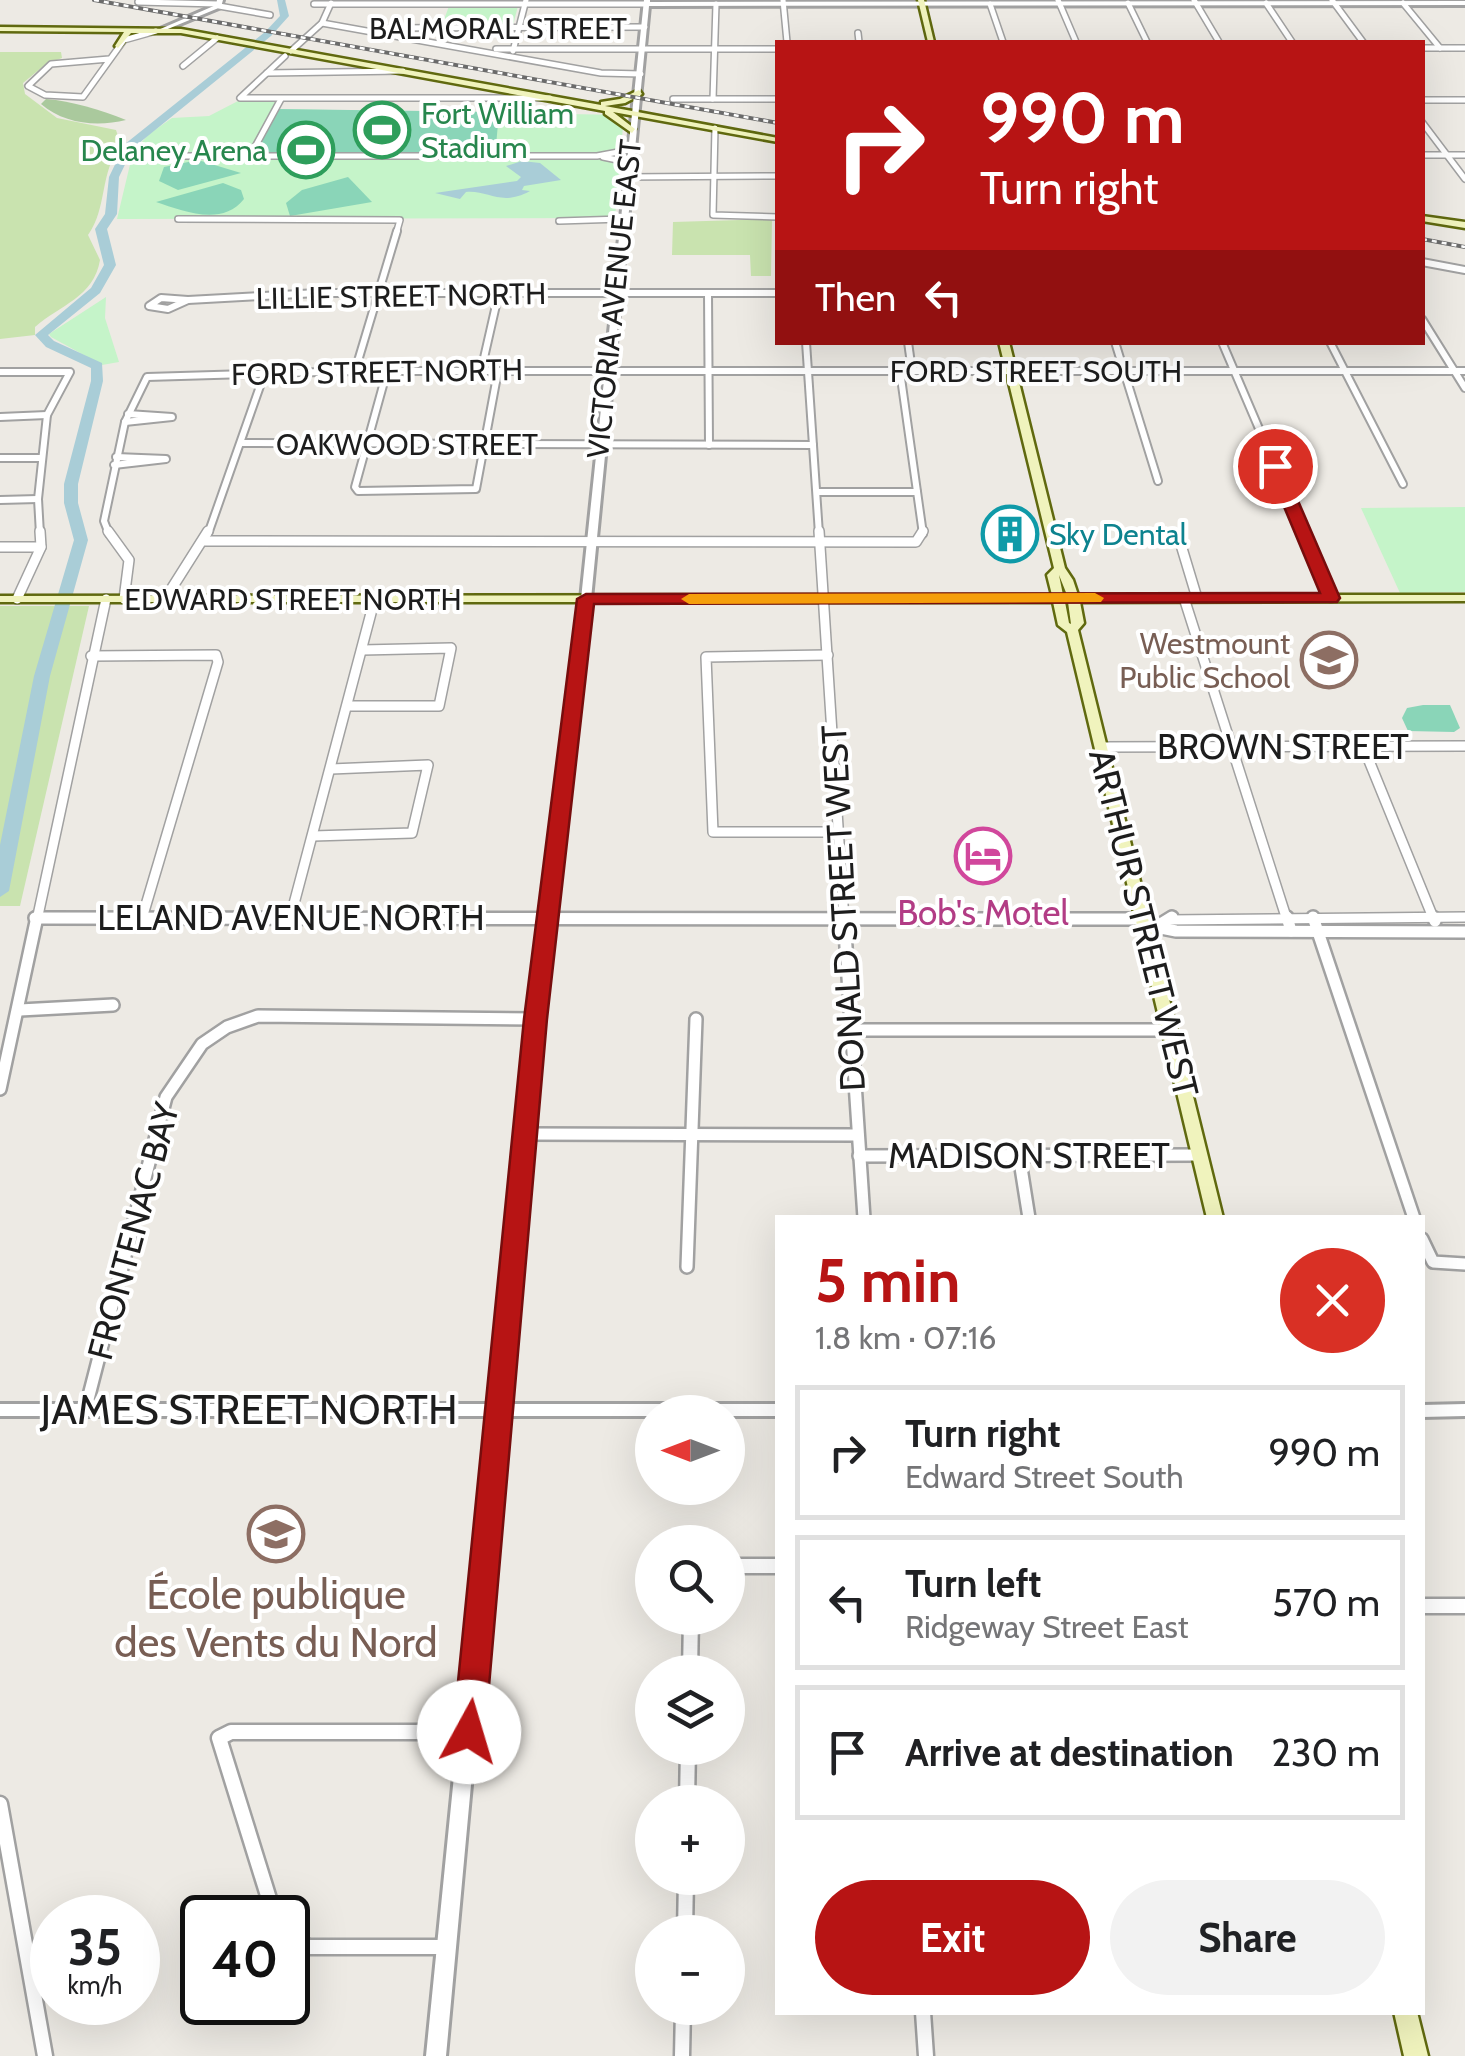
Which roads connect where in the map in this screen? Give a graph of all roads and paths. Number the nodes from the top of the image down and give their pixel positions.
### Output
1 (138, 2) dead end
2 (385, 2) edge
3 (526, 2) edge
4 (647, 2) edge
5 (784, 2) edge
6 (921, 2) edge
7 (1059, 2) edge
8 (1195, 2) edge
9 (1333, 2) edge
10 (219, 3) edge
11 (1128, 3) junction
12 (1266, 3) junction
13 (1404, 3) junction
14 (1465, 3) edge
15 (314, 4) dead end
16 (330, 4) junction
17 (716, 4) junction
18 (990, 4) junction
19 (270, 15) dead end
20 (322, 23) junction
21 (519, 27) junction
22 (350, 28) junction
23 (645, 28) junction
24 (0, 29) edge
25 (130, 29) junction
26 (161, 30) junction
27 (858, 33) dead end
28 (216, 38) junction
29 (787, 40) edge
30 (859, 40) edge
31 (930, 40) edge
32 (1002, 40) edge
33 (1075, 40) edge
34 (1146, 40) edge
35 (1219, 40) edge
36 (1291, 40) edge
37 (1362, 40) edge
38 (118, 46) junction
39 (1425, 48) edge
40 (1440, 48) junction
41 (1465, 48) edge
42 (465, 49) junction
43 (514, 49) junction
44 (643, 49) junction
45 (714, 49) junction
46 (775, 49) edge
47 (288, 54) junction
48 (510, 56) junction
49 (109, 59) junction
50 (182, 66) dead end
51 (403, 71) junction
52 (266, 74) junction
53 (640, 74) junction
54 (499, 89) junction
55 (639, 92) junction
56 (550, 98) junction
57 (281, 99) junction
58 (490, 99) junction
59 (673, 99) dead end
60 (714, 99) junction
61 (775, 99) edge
62 (1425, 100) edge
63 (1465, 100) edge
64 (575, 103) junction
65 (635, 114) junction
66 (1425, 126) edge
67 (715, 128) junction
68 (632, 131) junction
69 (775, 139) edge
70 (629, 150) junction
71 (1465, 154) edge
72 (1425, 155) edge
73 (1447, 155) junction
74 (178, 156) dead end
75 (250, 156) junction
76 (597, 156) junction
77 (627, 162) junction
78 (714, 176) junction
79 (775, 176) edge
80 (626, 177) junction
81 (1465, 179) edge
82 (775, 217) edge
83 (1425, 218) edge
84 (178, 219) dead end
85 (622, 219) junction
86 (560, 221) dead end
87 (1465, 225) edge
88 (1425, 263) edge
89 (1465, 270) edge
90 (499, 292) junction
91 (614, 292) junction
92 (380, 293) junction
93 (708, 293) junction
94 (775, 293) edge
95 (188, 300) junction
96 (1425, 324) edge
97 (806, 345) edge
98 (908, 345) edge
99 (1005, 345) edge
100 (1117, 345) edge
101 (1223, 345) edge
102 (1331, 345) edge
103 (607, 370) junction
104 (1010, 370) junction
105 (355, 371) junction
106 (481, 371) junction
107 (498, 371) junction
108 (707, 371) junction
109 (807, 371) junction
110 (900, 371) junction
111 (912, 371) junction
112 (1123, 371) junction
113 (1234, 371) junction
114 (1344, 371) junction
115 (1454, 371) junction
116 (1465, 371) edge
117 (0, 372) edge
118 (264, 372) junction
119 (388, 372) junction
120 (1465, 388) edge
121 (47, 415) junction
122 (0, 417) edge
123 (127, 418) junction
124 (241, 443) junction
125 (367, 444) junction
126 (484, 445) junction
127 (598, 445) junction
128 (709, 445) junction
129 (813, 445) junction
130 (0, 458) edge
131 (41, 458) junction
132 (115, 461) junction
133 (1158, 481) dead end
134 (1403, 484) dead end
135 (817, 492) junction
136 (917, 492) junction
137 (38, 499) junction
138 (0, 500) edge
139 (1178, 535) dead end
140 (205, 541) junction
141 (591, 542) junction
142 (822, 543) junction
143 (0, 547) edge
144 (40, 547) junction
145 (1060, 569) junction
146 (374, 598) junction
147 (826, 598) junction
148 (1057, 598) junction
149 (1073, 598) junction
150 (1190, 598) junction
151 (1331, 598) junction
152 (1465, 598) edge
153 (0, 599) edge
154 (18, 599) junction
155 (124, 599) junction
156 (165, 599) junction
157 (586, 599) junction
158 (100, 600) junction
159 (1072, 630) junction
160 (362, 650) junction
161 (828, 655) junction
162 (90, 656) junction
163 (350, 706) junction
164 (1231, 746) junction
165 (1363, 746) junction
166 (1465, 746) edge
167 (1101, 747) junction
168 (331, 769) junction
169 (838, 832) junction
170 (314, 836) junction
171 (143, 914) junction
172 (291, 915) junction
173 (1287, 917) junction
174 (1313, 917) junction
175 (1433, 917) junction
176 (35, 918) junction
177 (546, 919) junction
178 (843, 919) junction
179 (1150, 923) junction
180 (1464, 923) edge
181 (1291, 931) junction
182 (1318, 931) junction
183 (1439, 932) junction
184 (113, 1005) dead end
185 (20, 1010) junction
186 (536, 1019) junction
187 (696, 1019) dead end
188 (850, 1030) junction
189 (1170, 1030) junction
190 (0, 1089) edge
191 (524, 1134) junction
192 (694, 1134) junction
193 (857, 1135) junction
194 (1019, 1154) junction
195 (859, 1156) junction
196 (1200, 1156) junction
197 (864, 1215) edge
198 (1029, 1215) edge
199 (1214, 1215) edge
200 (1413, 1215) edge
201 (1425, 1246) edge
202 (1465, 1264) edge
203 (686, 1267) dead end
204 (498, 1409) junction
205 (0, 1410) edge
206 (85, 1410) junction
207 (775, 1410) edge
208 (1425, 1410) edge
209 (1465, 1410) edge
210 (745, 1566) edge
211 (775, 1566) edge
212 (1425, 1606) edge
213 (1465, 1606) edge
214 (469, 1732) junction
215 (0, 1804) edge
216 (269, 1895) edge
217 (447, 1946) junction
218 (310, 1947) edge
219 (923, 2015) edge
220 (1406, 2015) edge
221 (683, 2025) edge
222 (44, 2056) edge
223 (436, 2056) edge
224 (682, 2056) edge
225 (926, 2056) edge
226 (1416, 2056) edge

1 - 10 street
2 - 3 street
2 - 16 street
3 - 4 street
3 - 21 street
4 - 17 street
4 - 23 street, VICTORIA AVENUE EAST
5 - 6 street
5 - 17 street
5 - 29 street
6 - 18 street
6 - 31 main road
7 - 11 street
7 - 18 street
7 - 33 street
8 - 11 street
8 - 12 street
8 - 35 street
9 - 12 street
9 - 13 street
9 - 37 street
10 - 19 street
10 - 26 street
11 - 34 street
12 - 36 street
13 - 14 street
13 - 40 street
15 - 16 street
16 - 20 street
17 - 45 street
18 - 32 street
20 - 22 street
20 - 47 street
21 - 22 street, BALMORAL STREET
21 - 23 street, BALMORAL STREET
21 - 43 street
22 - 42 street
23 - 44 street, VICTORIA AVENUE EAST
24 - 25 main road
25 - 26 main road
25 - 38 main road
26 - 28 main road
26 - 38 street
27 - 30 street
28 - 47 main road
28 - 50 street
38 - 49 street
39 - 40 street
40 - 41 street
42 - 43 street
42 - 48 street
43 - 44 street
43 - 48 street
44 - 45 street
44 - 53 street, VICTORIA AVENUE EAST
45 - 46 street
45 - 60 street
47 - 51 main road
47 - 52 street
48 - 53 street
49 - 49 street
51 - 52 street
51 - 54 main road
52 - 57 street
53 - 55 street, VICTORIA AVENUE EAST
54 - 56 main road
54 - 58 main road
55 - 64 main road
55 - 65 street, VICTORIA AVENUE EAST
56 - 58 street
56 - 64 main road
57 - 58 street
57 - 75 street
59 - 60 street
60 - 61 street
62 - 63 street
64 - 65 main road
64 - 68 main road
65 - 67 main road
65 - 68 street, VICTORIA AVENUE EAST
66 - 73 street
67 - 69 main road
67 - 78 street
68 - 70 street, VICTORIA AVENUE EAST
70 - 76 street
70 - 77 street, VICTORIA AVENUE EAST
71 - 73 street
72 - 73 street
73 - 81 street
74 - 75 street
75 - 76 street
76 - 77 street
77 - 80 street, VICTORIA AVENUE EAST
78 - 79 street
78 - 80 street
78 - 82 street
80 - 85 street, VICTORIA AVENUE EAST
83 - 87 main road
84 - 92 street
85 - 86 street
85 - 91 street, VICTORIA AVENUE EAST
88 - 89 street
90 - 91 street, LILLIE STREET NORTH
90 - 92 street, LILLIE STREET NORTH
90 - 106 street
91 - 93 street, LILLIE STREET NORTH
91 - 103 street, VICTORIA AVENUE EAST
92 - 95 street, LILLIE STREET NORTH
92 - 105 street
93 - 94 street, LILLIE STREET NORTH
93 - 108 street
95 - 95 street, LILLIE STREET NORTH
96 - 115 street
97 - 109 street, DONALD STREET WEST
98 - 111 street
99 - 104 main road
100 - 112 street
101 - 113 street
102 - 114 street
103 - 107 street, FORD STREET NORTH
103 - 108 street, FORD STREET SOUTH
103 - 127 street, VICTORIA AVENUE EAST
104 - 111 street, FORD STREET SOUTH
104 - 112 street, FORD STREET SOUTH
104 - 145 main road
105 - 118 street, FORD STREET NORTH
105 - 119 street, FORD STREET NORTH
106 - 107 street, FORD STREET NORTH
106 - 119 street, FORD STREET NORTH
107 - 126 street
108 - 109 street, FORD STREET SOUTH
108 - 128 street
109 - 110 street, FORD STREET SOUTH
109 - 129 street, DONALD STREET WEST
110 - 111 street, FORD STREET SOUTH
110 - 136 street
112 - 113 street, FORD STREET SOUTH
112 - 133 street
113 - 114 street, FORD STREET SOUTH
113 - 151 street
114 - 115 street, FORD STREET SOUTH
114 - 134 street
115 - 116 street, FORD STREET SOUTH
115 - 120 street
117 - 121 street
118 - 123 street, FORD STREET NORTH
118 - 124 street
119 - 125 street
121 - 122 street
121 - 131 street
123 - 123 street
123 - 132 street
124 - 125 street, OAKWOOD STREET
124 - 140 street
125 - 126 street, OAKWOOD STREET
125 - 126 street
126 - 127 street, OAKWOOD STREET
127 - 128 street, OAKWOOD STREET
127 - 141 street, VICTORIA AVENUE EAST
128 - 129 street, OAKWOOD STREET
129 - 135 street, DONALD STREET WEST
130 - 131 street
131 - 137 street
132 - 132 street
132 - 155 street
135 - 136 street
135 - 142 street, DONALD STREET WEST
136 - 142 street
137 - 138 street
137 - 144 street
139 - 150 street
140 - 141 street
140 - 156 street
141 - 142 street
141 - 157 street, VICTORIA AVENUE EAST
142 - 147 street, DONALD STREET WEST
143 - 144 street
144 - 154 street
145 - 148 main road
145 - 149 main road
146 - 156 main road, EDWARD STREET NORTH
146 - 157 main road, EDWARD STREET NORTH
146 - 160 street
147 - 148 main road, EDWARD STREET NORTH
147 - 157 main road, EDWARD STREET NORTH
147 - 161 street, DONALD STREET WEST
148 - 149 main road, EDWARD STREET NORTH
148 - 159 main road, ARTHUR STREET WEST
149 - 150 main road, EDWARD STREET NORTH
149 - 159 main road, ARTHUR STREET WEST
150 - 151 main road, EDWARD STREET NORTH
150 - 164 street
151 - 152 main road, EDWARD STREET NORTH
153 - 154 main road, EDWARD STREET NORTH
154 - 158 main road, EDWARD STREET NORTH
155 - 156 main road, EDWARD STREET NORTH
155 - 158 main road, EDWARD STREET NORTH
157 - 177 street, VICTORIA AVENUE EAST
158 - 162 street
159 - 167 main road, ARTHUR STREET WEST
160 - 163 street
160 - 163 street
161 - 169 street, DONALD STREET WEST
161 - 169 street
162 - 171 street
162 - 176 street
163 - 168 street
164 - 165 street, BROWN STREET
164 - 167 street, BROWN STREET
164 - 173 street
165 - 166 street, BROWN STREET
165 - 175 street
167 - 179 main road, ARTHUR STREET WEST
168 - 170 street
168 - 170 street
169 - 178 street, DONALD STREET WEST
170 - 172 street
171 - 172 street, LELAND AVENUE NORTH
171 - 176 street, LELAND AVENUE NORTH
172 - 177 street, LELAND AVENUE NORTH
173 - 174 street
173 - 179 street
173 - 181 street
174 - 175 street
174 - 182 street
175 - 180 street
175 - 183 street
176 - 185 street
177 - 178 street, LELAND AVENUE NORTH
177 - 186 street, VICTORIA AVENUE EAST
178 - 179 street, LELAND AVENUE NORTH
178 - 188 street, DONALD STREET WEST
179 - 181 street
179 - 189 main road, ARTHUR STREET WEST
180 - 183 street
181 - 182 street
182 - 183 street
182 - 200 street
184 - 185 street
185 - 190 street
186 - 191 street, VICTORIA AVENUE EAST
186 - 206 street, FRONTENAC BAY
187 - 192 street
188 - 189 street
188 - 193 street, DONALD STREET WEST
189 - 196 main road, ARTHUR STREET WEST
191 - 192 street
191 - 204 street, VICTORIA AVENUE EAST
192 - 193 street
192 - 203 street
193 - 195 street, DONALD STREET WEST
194 - 195 street, MADISON STREET
194 - 196 street, MADISON STREET
194 - 198 street
195 - 197 street, DONALD STREET WEST
196 - 199 main road, ARTHUR STREET WEST
201 - 202 street
204 - 206 street, JAMES STREET NORTH
204 - 207 street, JAMES STREET NORTH
204 - 214 street, VICTORIA AVENUE EAST
205 - 206 street, JAMES STREET NORTH
208 - 209 street
210 - 211 street
212 - 213 street
214 - 216 street
214 - 217 street, VICTORIA AVENUE EAST
215 - 222 street
217 - 218 street
217 - 223 street, VICTORIA AVENUE EAST
219 - 225 street
220 - 226 main road
221 - 224 street

